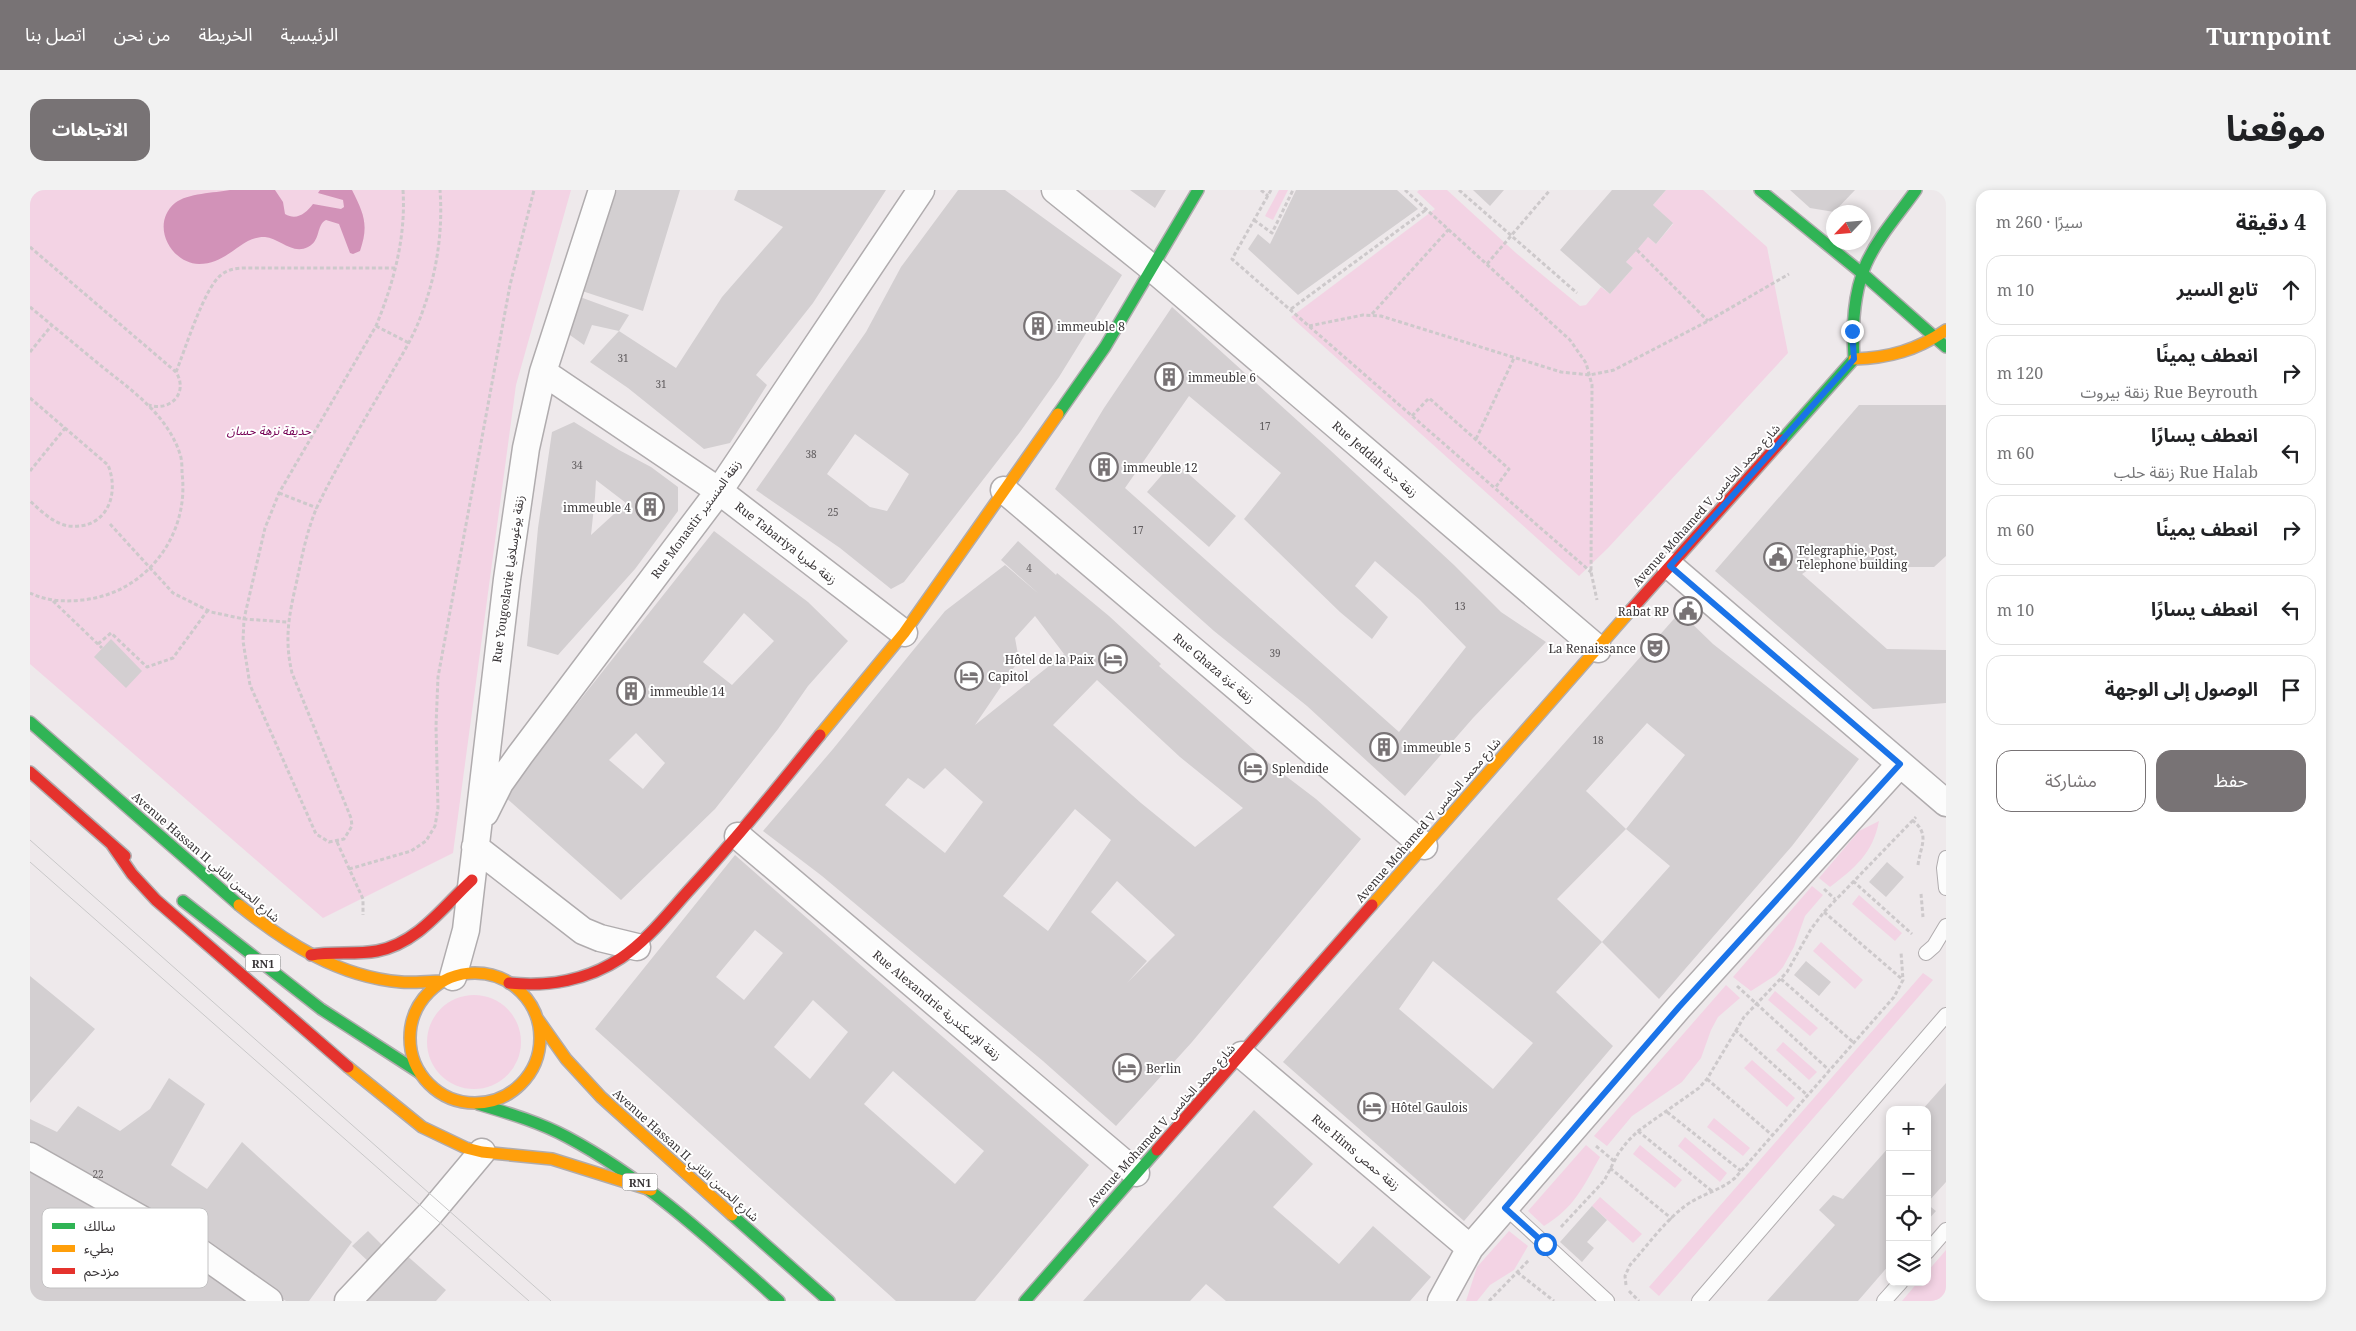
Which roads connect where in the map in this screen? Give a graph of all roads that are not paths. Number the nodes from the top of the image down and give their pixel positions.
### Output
1 (602, 190) edge
2 (921, 190) edge
3 (1055, 190) edge
4 (1198, 190) edge
5 (1760, 190) edge
6 (1916, 190) edge
7 (1152, 268) junction
8 (1863, 274) junction
9 (1946, 330) edge
10 (1936, 338) junction
11 (1946, 347) edge
12 (1854, 359) junction
13 (543, 372) junction
14 (1004, 490) junction
15 (719, 491) junction
16 (1670, 566) junction
17 (904, 633) junction
18 (1598, 650) junction
19 (30, 722) edge
20 (1900, 764) junction
21 (30, 772) edge
22 (1941, 799) edge
23 (738, 836) junction
24 (112, 845) junction
25 (1424, 846) junction
26 (475, 847) junction
27 (1946, 858) edge
28 (143, 869) dead end
29 (472, 880) junction
30 (1946, 888) edge
31 (174, 894) dead end
32 (1946, 926) edge
33 (637, 946) junction
34 (1926, 953) dead end
35 (310, 956) junction
36 (448, 979) junction
37 (509, 983) junction
38 (1946, 1014) edge
39 (537, 1018) junction
40 (1242, 1055) junction
41 (420, 1073) junction
42 (476, 1103) junction
43 (482, 1152) junction
44 (30, 1156) edge
45 (1136, 1173) junction
46 (651, 1190) junction
47 (122, 1208) edge
48 (1505, 1208) junction
49 (1946, 1230) edge
50 (1931, 1247) edge
51 (1470, 1248) junction
52 (208, 1258) edge
53 (1897, 1286) edge
54 (269, 1301) edge
55 (348, 1301) edge
56 (779, 1301) edge
57 (829, 1301) edge
58 (1024, 1301) edge
59 (1441, 1301) edge
60 (1608, 1301) edge
61 (1699, 1301) edge
62 (1884, 1301) edge

1 - 13 street, Rue Yougoslavie زنقة يوغوسلافيا
2 - 15 street, Rue Monastir زنقة المنستير
3 - 7 street
4 - 7 main road
5 - 8 main road
6 - 8 main road
7 - 14 main road
7 - 18 street, Rue Jeddah زنقة جدة
8 - 10 main road
8 - 12 main road
9 - 10 main road
10 - 11 main road
10 - 12 main road
12 - 16 main road, Avenue Mohamed V شارع محمد الخامس
13 - 15 street, Rue Tabariya زنقة طبريا
13 - 26 street, Rue Yougoslavie زنقة يوغوسلافيا
14 - 17 main road
14 - 25 street, Rue Ghaza زنقة غزة
15 - 17 street, Rue Tabariya زنقة طبريا
15 - 26 street, Rue Monastir زنقة المنستير
16 - 18 main road, Avenue Mohamed V شارع محمد الخامس
16 - 20 street
17 - 23 main road
18 - 25 main road, Avenue Mohamed V شارع محمد الخامس
19 - 35 main road, Avenue Hassan II شارع الحسن الثاني / RN1
20 - 22 street
20 - 48 street
21 - 24 main road
23 - 33 main road
23 - 45 street, Rue Alexandrie زنقة الإسكندرية
24 - 28 main road
24 - 43 main road
25 - 40 main road, Avenue Mohamed V شارع محمد الخامس
26 - 29 street, Rue Yougoslavie زنقة يوغوسلافيا
26 - 33 street
27 - 30 lane
29 - 35 main road
29 - 36 street, Rue Yougoslavie زنقة يوغوسلافيا
31 - 41 main road, RN1
32 - 34 lane
33 - 37 main road
35 - 36 main road, Avenue Hassan II شارع الحسن الثاني / RN1
36 - 37 main road, RN1
36 - 41 main road, RN1
37 - 39 main road, RN1
38 - 61 lane
39 - 42 main road, RN1
39 - 57 main road, Avenue Hassan II شارع الحسن الثاني / RN1
40 - 45 main road, Avenue Mohamed V شارع محمد الخامس
40 - 51 street, Rue Hims زنقة حمص
41 - 42 main road, RN1
42 - 46 main road, RN1
43 - 46 main road
43 - 55 street
44 - 47 street
45 - 58 main road, Avenue Mohamed V شارع محمد الخامس
46 - 56 main road, RN1
48 - 51 street
48 - 60 lane
49 - 50 lane
51 - 59 street
52 - 54 street
53 - 62 lane

